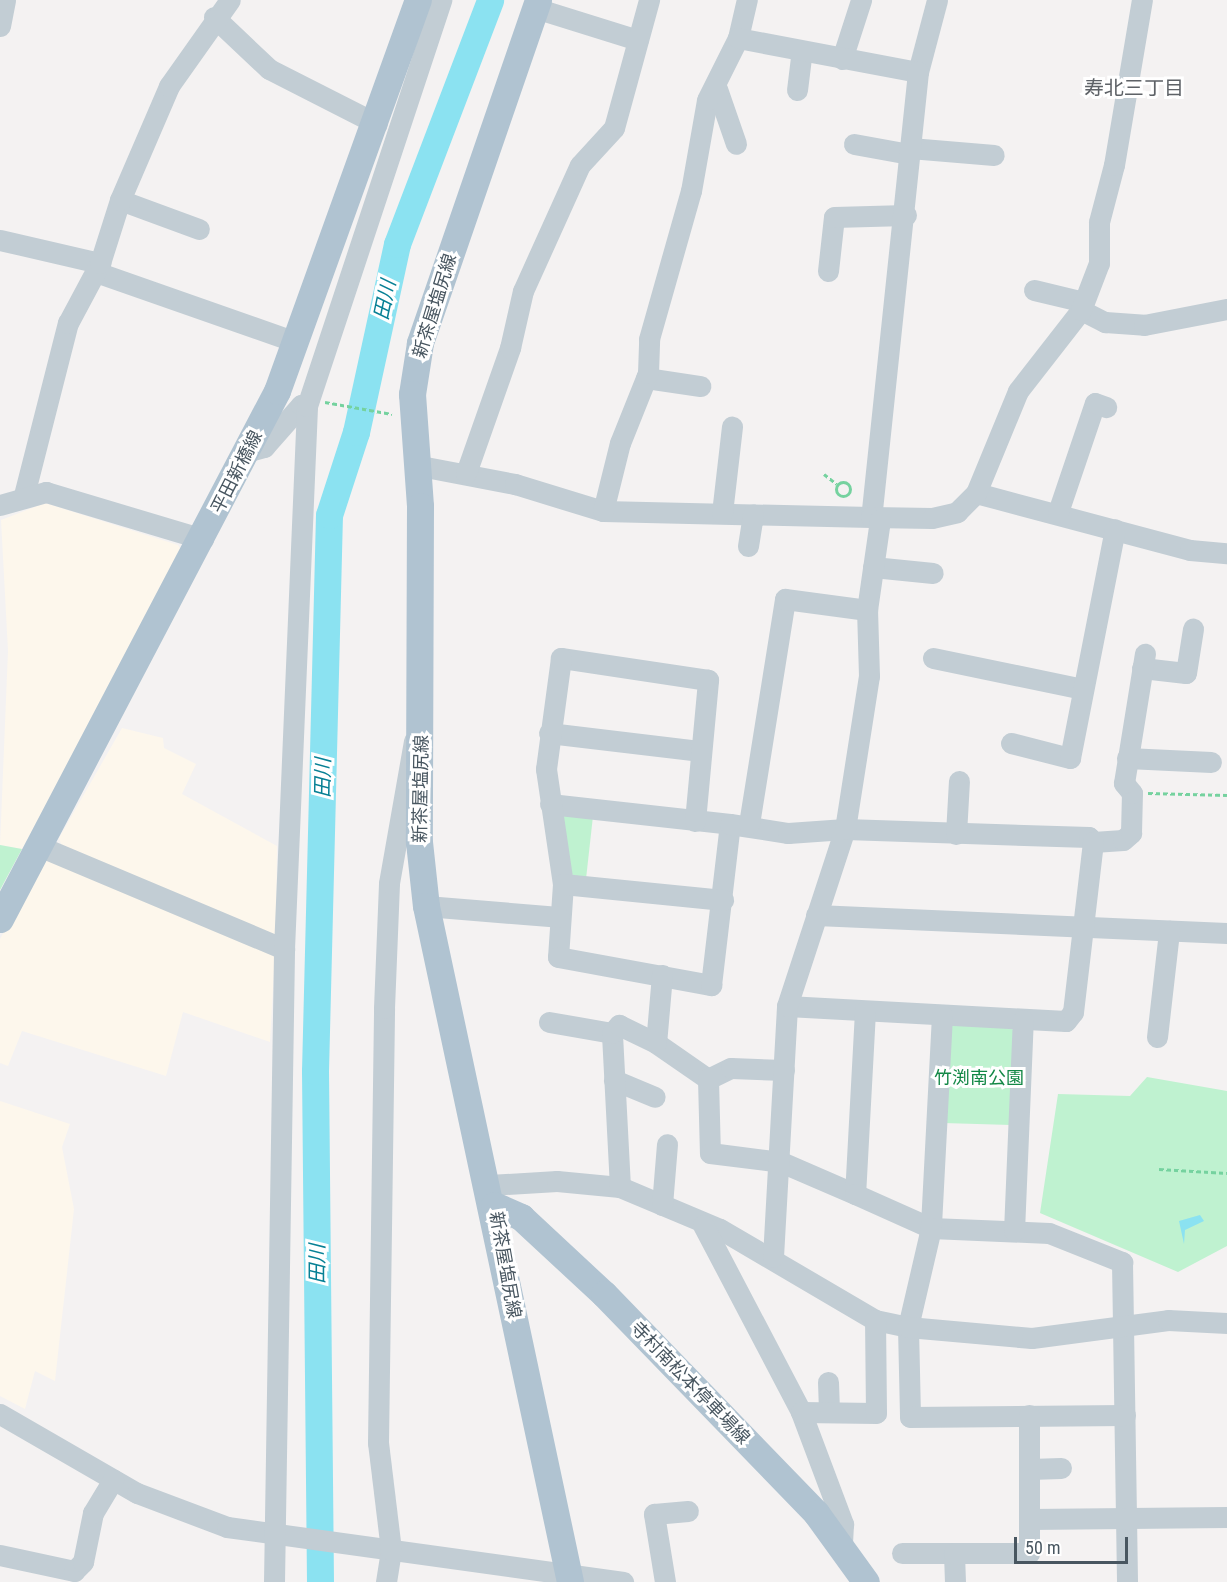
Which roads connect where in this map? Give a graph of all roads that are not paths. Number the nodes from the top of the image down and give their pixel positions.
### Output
1 (6, 0) edge
2 (230, 0) edge
3 (418, 0) edge
4 (441, 0) edge
5 (649, 0) edge
6 (747, 0) edge
7 (861, 0) edge
8 (937, 0) edge
9 (1142, 0) edge
10 (546, 4) edge
11 (214, 17) junction
12 (0, 26) edge
13 (738, 38) junction
14 (638, 40) junction
15 (802, 51) junction
16 (842, 59) junction
17 (918, 72) junction
18 (717, 89) junction
19 (797, 90) dead end
20 (377, 124) junction
21 (736, 144) dead end
22 (854, 144) dead end
23 (910, 151) junction
24 (994, 155) dead end
25 (120, 200) junction
26 (906, 215) junction
27 (199, 229) dead end
28 (0, 240) edge
29 (98, 268) junction
30 (828, 271) dead end
31 (1034, 290) dead end
32 (1083, 306) junction
33 (1227, 309) edge
34 (296, 342) junction
35 (646, 378) junction
36 (700, 386) dead end
37 (311, 403) junction
38 (1106, 407) dead end
39 (737, 436) dead end
40 (249, 452) junction
41 (415, 465) junction
42 (466, 473) junction
43 (976, 494) junction
44 (24, 495) junction
45 (0, 505) edge
46 (603, 511) junction
47 (1058, 512) junction
48 (722, 513) junction
49 (753, 514) junction
50 (876, 518) junction
51 (1115, 529) junction
52 (203, 539) junction
53 (748, 546) dead end
54 (1227, 553) edge
55 (873, 567) junction
56 (933, 573) dead end
57 (867, 610) junction
58 (1193, 629) dead end
59 (933, 658) dead end
60 (1083, 689) junction
61 (422, 731) junction
62 (549, 734) junction
63 (1011, 743) dead end
64 (701, 751) junction
65 (1127, 758) junction
66 (1211, 764) dead end
67 (959, 781) dead end
68 (550, 804) junction
69 (695, 821) junction
70 (740, 824) junction
71 (845, 829) junction
72 (956, 834) junction
73 (1093, 842) junction
74 (39, 846) junction
75 (563, 884) junction
76 (723, 900) junction
77 (426, 906) junction
78 (816, 915) junction
79 (559, 917) junction
80 (0, 919) edge
81 (1082, 929) junction
82 (1169, 931) junction
83 (1227, 933) edge
84 (284, 949) junction
85 (662, 975) junction
86 (787, 1006) junction
87 (865, 1011) junction
88 (942, 1015) junction
89 (1023, 1020) junction
90 (549, 1022) dead end
91 (612, 1033) junction
92 (1156, 1037) dead end
93 (664, 1048) junction
94 (698, 1059) dead end
95 (784, 1070) junction
96 (708, 1078) junction
97 (614, 1080) junction
98 (655, 1097) dead end
99 (667, 1144) dead end
100 (781, 1162) junction
101 (620, 1187) junction
102 (855, 1194) junction
103 (491, 1195) junction
104 (662, 1205) junction
105 (703, 1225) junction
106 (931, 1228) junction
107 (1014, 1231) junction
108 (773, 1257) junction
109 (875, 1320) junction
110 (1227, 1323) edge
111 (1124, 1325) junction
112 (908, 1327) junction
113 (828, 1382) dead end
114 (801, 1412) junction
115 (829, 1412) junction
116 (0, 1414) edge
117 (1125, 1414) junction
118 (1029, 1415) junction
119 (1061, 1468) dead end
120 (1030, 1469) junction
121 (113, 1480) junction
122 (688, 1511) dead end
123 (1227, 1517) edge
124 (1126, 1518) junction
125 (1030, 1519) junction
126 (277, 1536) junction
127 (842, 1544) junction
128 (386, 1549) junction
129 (902, 1553) dead end
130 (954, 1553) junction
131 (0, 1555) edge
132 (569, 1578) edge
133 (274, 1582) edge
134 (386, 1582) edge
135 (623, 1582) edge
136 (665, 1582) edge
137 (866, 1582) edge
138 (955, 1582) edge
139 (1127, 1582) edge

1 - 12 street
2 - 11 street
3 - 20 main road, 平田新橋線
4 - 37 street
5 - 14 street
6 - 13 street
7 - 16 street
8 - 17 street
9 - 32 street
10 - 14 street
10 - 41 main road, 新茶屋塩尻線
11 - 20 street
11 - 25 street
13 - 15 street
13 - 18 street
14 - 42 street
15 - 16 street
15 - 19 street
16 - 17 street
17 - 23 street
18 - 21 street
18 - 35 street
20 - 34 main road, 平田新橋線
22 - 23 street
23 - 24 street
23 - 26 street
25 - 27 street
25 - 29 street
26 - 30 street
26 - 50 street
28 - 29 street
29 - 34 street
29 - 44 street
31 - 32 street
32 - 33 street
32 - 43 street
34 - 40 main road, 平田新橋線
35 - 36 street
35 - 46 street
37 - 40 street
37 - 84 street
38 - 47 street
39 - 48 street
40 - 52 main road, 平田新橋線
41 - 42 street
41 - 61 main road, 新茶屋塩尻線
42 - 46 street
43 - 47 street
43 - 50 street
44 - 45 street
44 - 52 street
46 - 48 street
47 - 51 street
48 - 49 street
49 - 50 street
49 - 53 street
50 - 55 street
51 - 54 street
51 - 60 street
52 - 74 main road, 平田新橋線
55 - 56 street
55 - 57 street
57 - 70 street
57 - 71 street
58 - 65 street
59 - 60 street
60 - 63 street
61 - 77 main road, 新茶屋塩尻線
61 - 128 street
62 - 64 street
62 - 64 street
62 - 68 street
64 - 69 street
65 - 66 street
65 - 73 street
67 - 72 street
68 - 69 street
68 - 75 street
69 - 70 street
70 - 71 street
70 - 76 street
71 - 72 street
71 - 78 street
72 - 73 street
73 - 81 street
74 - 80 main road, 平田新橋線
74 - 84 street
75 - 76 street
75 - 79 street
76 - 85 street
77 - 79 street
77 - 103 main road, 新茶屋塩尻線
78 - 81 street
78 - 86 street
79 - 85 street
81 - 82 street
81 - 89 street
82 - 83 street
82 - 92 street
84 - 126 street
85 - 93 street
86 - 87 street
86 - 95 street
87 - 88 street
87 - 102 street
88 - 89 street
88 - 106 street
89 - 107 street
90 - 91 street
91 - 93 street
91 - 97 street
93 - 94 street
93 - 96 street
95 - 96 street
95 - 100 street
96 - 100 street
97 - 98 street
97 - 101 street
99 - 104 street
100 - 102 street
100 - 108 street
101 - 103 street
101 - 104 street
102 - 106 street
103 - 127 main road, 寺村南松本停車場線
103 - 132 main road, 新茶屋塩尻線
104 - 105 street
105 - 108 street
105 - 114 street
106 - 107 street
106 - 112 street
107 - 111 street
108 - 109 street
109 - 112 street
109 - 115 street
110 - 111 street
111 - 112 street
111 - 117 street
112 - 118 street
113 - 115 street
114 - 115 street
114 - 127 street
116 - 121 street
117 - 118 street
117 - 124 street
118 - 120 street
119 - 120 street
120 - 125 street
121 - 126 street
121 - 131 street
122 - 136 street
123 - 124 street
124 - 125 street
124 - 139 street
125 - 130 street
126 - 128 street
126 - 133 street
127 - 137 main road, 寺村南松本停車場線
128 - 132 street
128 - 134 street
129 - 130 street
130 - 138 street
132 - 135 street

